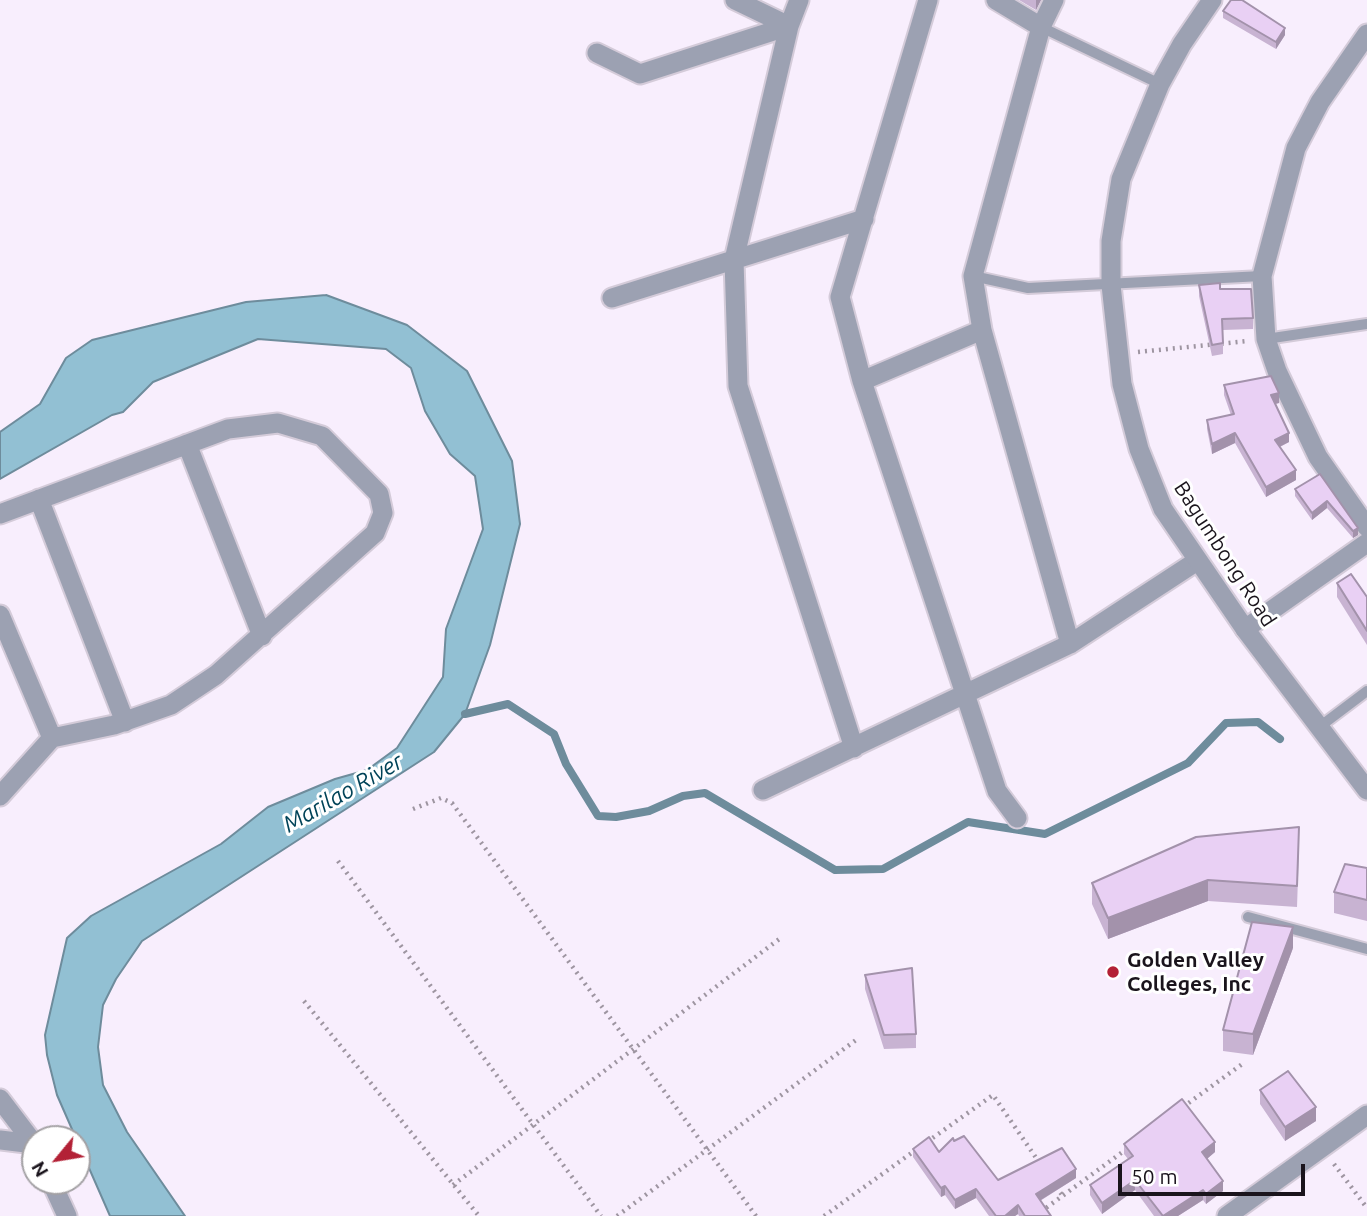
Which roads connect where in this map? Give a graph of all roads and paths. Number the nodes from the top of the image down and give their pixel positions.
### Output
1 (735, 0) edge
2 (799, 0) edge
3 (928, 0) edge
4 (996, 0) edge
5 (1054, 0) edge
6 (1212, 0) edge
7 (789, 26) junction
8 (1041, 27) junction
9 (1367, 34) edge
10 (597, 53) dead end
11 (1160, 84) junction
12 (864, 219) junction
13 (734, 260) junction
14 (973, 276) junction
15 (1262, 276) junction
16 (1111, 285) junction
17 (612, 298) dead end
18 (1367, 324) edge
19 (982, 330) junction
20 (1266, 339) junction
21 (1118, 354) junction
22 (862, 381) junction
23 (187, 444) junction
24 (39, 499) junction
25 (0, 514) edge
26 (1367, 527) edge
27 (1367, 542) edge
28 (1196, 561) junction
29 (0, 615) edge
30 (1245, 629) junction
31 (4, 635) edge
32 (262, 636) junction
33 (1070, 644) junction
34 (1367, 691) edge
35 (966, 695) junction
36 (125, 722) junction
37 (1318, 728) junction
38 (52, 738) junction
39 (854, 748) junction
40 (763, 790) dead end
41 (1367, 790) edge
42 (0, 796) edge
43 (413, 809) dead end
44 (1017, 818) dead end
45 (338, 861) dead end
46 (1248, 918) dead end
47 (782, 937) dead end
48 (1367, 949) edge
49 (304, 1001) dead end
50 (856, 1040) dead end
51 (632, 1050) junction
52 (1245, 1062) dead end
53 (0, 1099) edge
54 (1180, 1109) edge
55 (1367, 1115) edge
56 (533, 1124) junction
57 (21, 1127) edge
58 (0, 1140) edge
59 (1138, 1141) edge
60 (21, 1143) edge
61 (1321, 1147) junction
62 (707, 1150) junction
63 (1047, 1174) edge
64 (453, 1185) junction
65 (1055, 1185) edge
66 (57, 1195) edge
67 (1063, 1196) junction
68 (1367, 1208) edge
69 (67, 1216) edge
70 (479, 1216) edge
71 (600, 1216) edge
72 (617, 1216) edge
73 (756, 1216) edge
74 (824, 1216) edge
75 (1035, 1216) edge
76 (1227, 1216) edge

1 - 7 street
2 - 7 street
3 - 12 street
4 - 8 street
5 - 8 street
6 - 11 street, Bagumbong Road
7 - 10 street
7 - 13 street
8 - 11 lane
8 - 14 street
9 - 15 street
11 - 16 street, Bagumbong Road
12 - 13 street
12 - 22 street
13 - 17 street
13 - 39 street
14 - 16 lane
14 - 19 street
15 - 16 lane
15 - 20 street
16 - 21 street, Bagumbong Road
18 - 20 lane
19 - 22 street
19 - 33 street
20 - 21 path
20 - 26 street
21 - 28 street, Bagumbong Road
22 - 35 street
23 - 24 street
23 - 32 street
23 - 32 street
24 - 25 street
24 - 36 street
27 - 30 street
28 - 30 street, Bagumbong Road
28 - 33 street
29 - 31 street
30 - 37 street, Bagumbong Road
31 - 38 street
32 - 36 street
33 - 35 street
34 - 37 lane
35 - 39 street
35 - 44 street
36 - 38 street
37 - 41 street, Bagumbong Road
38 - 42 street
39 - 40 street
43 - 51 path
45 - 56 path
46 - 48 lane
47 - 51 path
49 - 64 path
50 - 62 path
51 - 56 path
51 - 62 path
52 - 54 path
53 - 57 street
55 - 61 street
56 - 64 path
56 - 71 path
58 - 60 street
59 - 67 path
61 - 68 path
61 - 76 street
62 - 72 path
62 - 73 path
63 - 74 path
64 - 70 path
65 - 67 path
66 - 69 street
67 - 75 path

